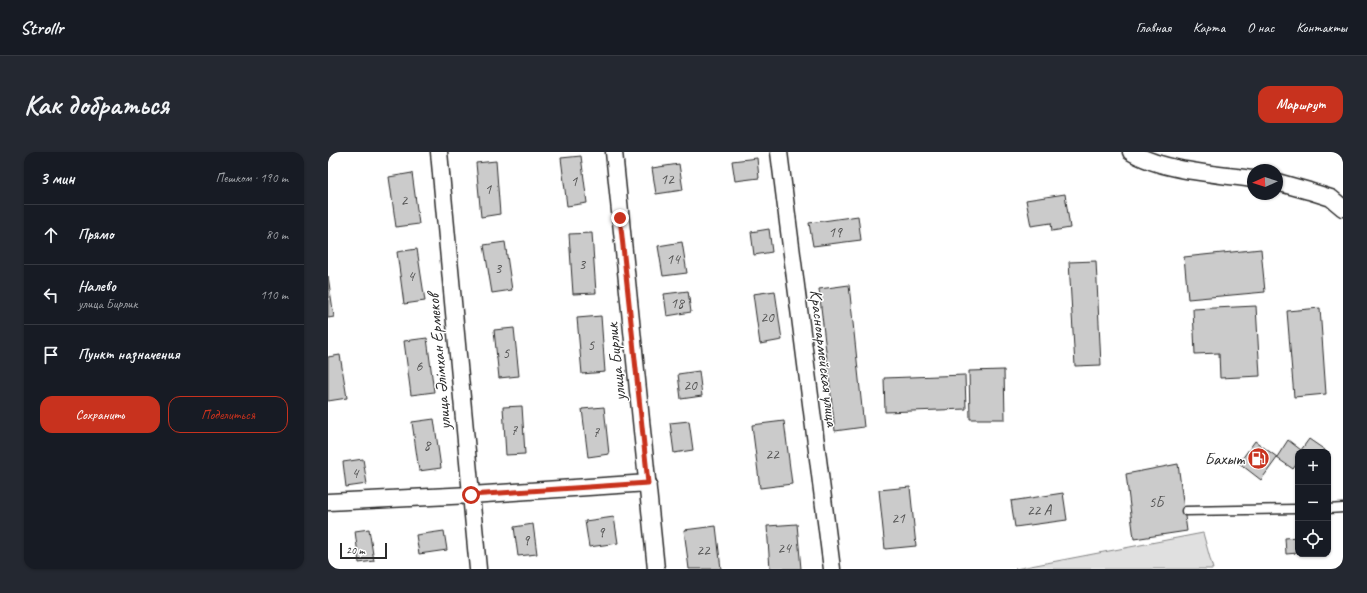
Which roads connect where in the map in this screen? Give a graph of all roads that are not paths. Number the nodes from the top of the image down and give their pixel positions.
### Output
1 (439, 152) edge
2 (614, 152) edge
3 (779, 152) edge
4 (1131, 152) edge
5 (1247, 178) edge
6 (1283, 184) edge
7 (1343, 208) edge
8 (648, 483) junction
9 (471, 495) junction
10 (328, 502) edge
11 (1343, 508) edge
12 (1295, 509) edge
13 (1331, 509) edge
14 (1186, 511) dead end
15 (478, 569) edge
16 (656, 569) edge
17 (832, 569) edge

1 - 9 street, улица Әлімхан Ермеков
2 - 8 street, улица Бирлик
3 - 17 street, Красноармейская улица
4 - 5 street
6 - 7 street
8 - 9 street
8 - 16 street, улица Бирлик
9 - 10 street
9 - 15 street, улица Әлімхан Ермеков
11 - 13 lane
12 - 14 lane

